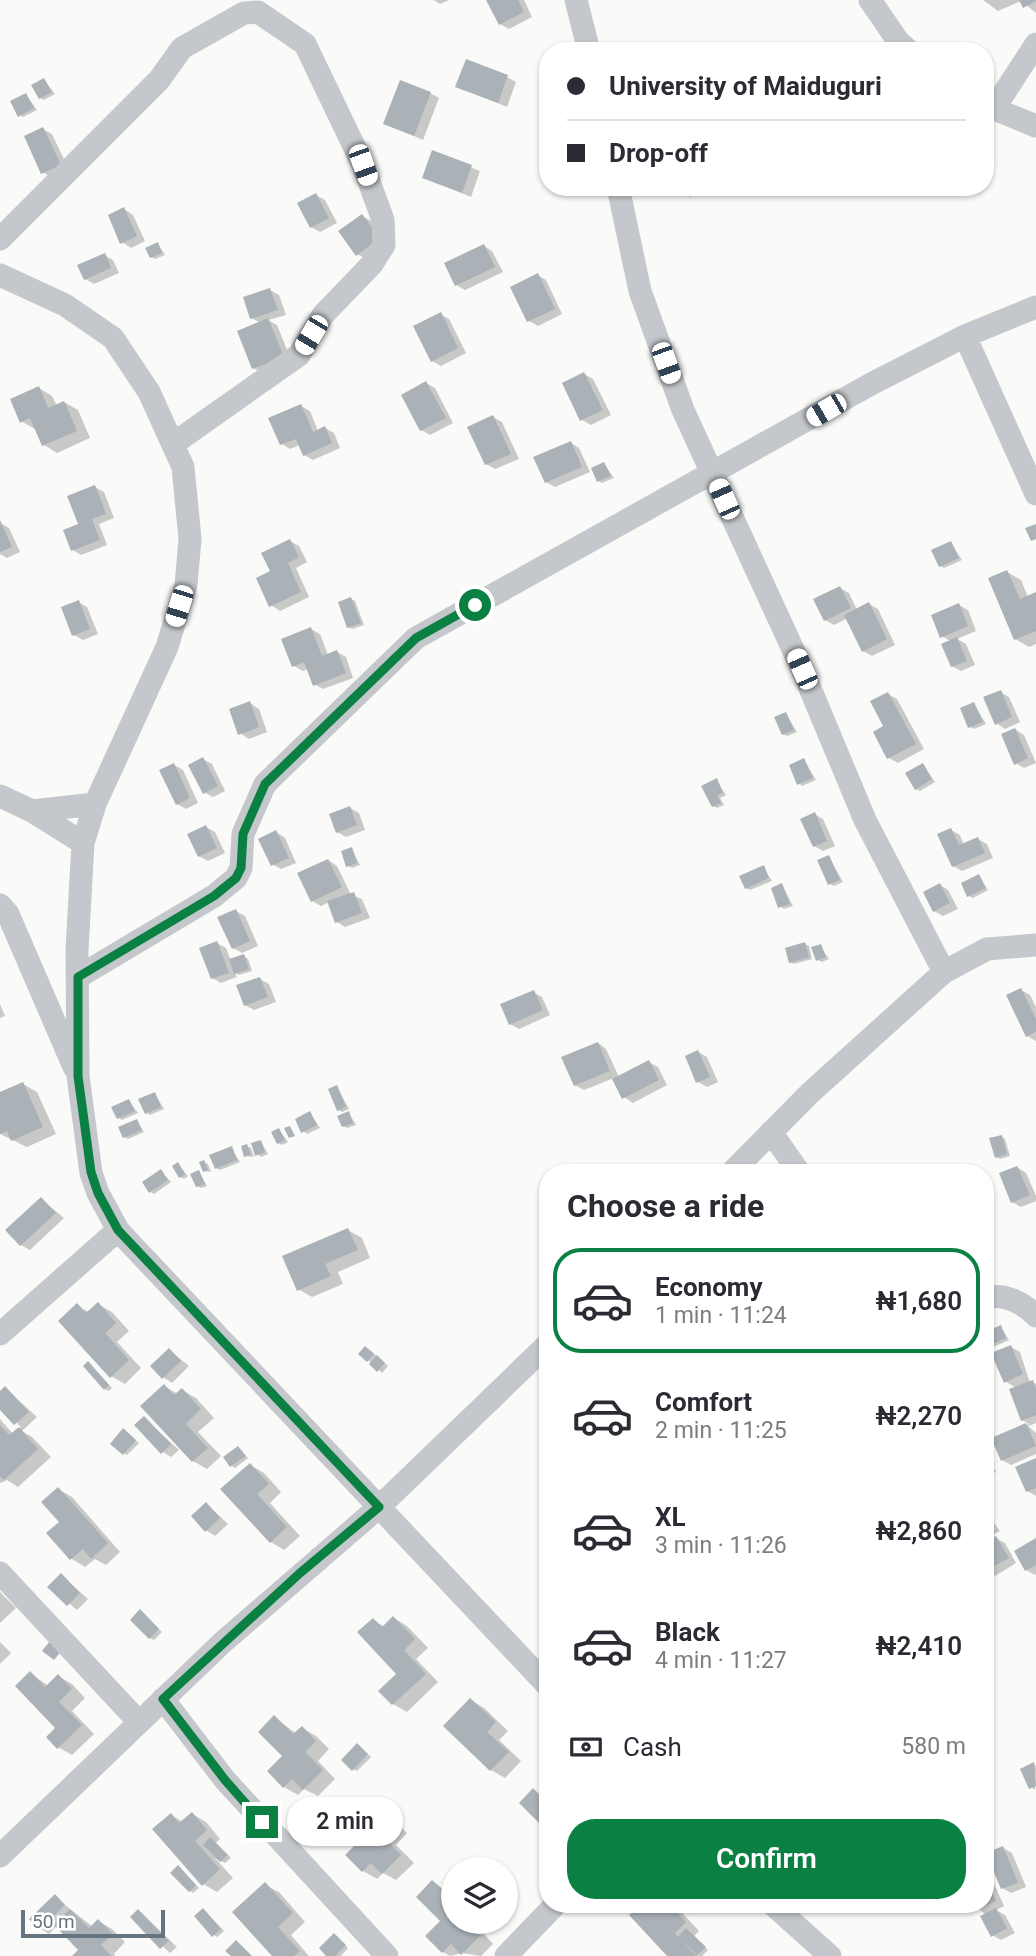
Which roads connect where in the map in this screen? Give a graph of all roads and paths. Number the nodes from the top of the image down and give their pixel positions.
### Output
1 (576, 0) edge
2 (870, 0) edge
3 (587, 42) edge
4 (899, 42) edge
5 (1036, 44) edge
6 (994, 101) edge
7 (994, 110) edge
8 (1036, 126) edge
9 (620, 196) edge
10 (0, 239) edge
11 (0, 275) edge
12 (1036, 307) edge
13 (965, 336) junction
14 (173, 444) junction
15 (713, 474) junction
16 (1036, 494) edge
17 (0, 796) edge
18 (95, 804) junction
19 (32, 811) junction
20 (83, 843) junction
21 (0, 905) edge
22 (1036, 945) edge
23 (944, 972) junction
24 (78, 977) junction
25 (78, 1076) junction
26 (771, 1132) junction
27 (740, 1164) edge
28 (793, 1164) edge
29 (118, 1230) junction
30 (994, 1296) edge
31 (1036, 1316) edge
32 (0, 1334) edge
33 (539, 1353) edge
34 (379, 1507) junction
35 (0, 1573) edge
36 (539, 1676) edge
37 (163, 1699) junction
38 (138, 1721) junction
39 (0, 1856) edge
40 (547, 1913) edge
41 (782, 1913) edge
42 (387, 1956) edge
43 (506, 1956) edge
44 (830, 1956) edge

1 - 3 street
2 - 4 street
5 - 6 street
7 - 8 street
9 - 15 street
10 - 14 street
11 - 14 street
12 - 13 street
13 - 15 street
13 - 16 street
14 - 18 street
15 - 23 street
15 - 24 street
17 - 19 street
18 - 19 street
18 - 20 street
19 - 20 street
20 - 24 street
21 - 25 street
22 - 23 street
23 - 26 street
24 - 25 street
25 - 29 street
26 - 27 street
26 - 28 street
29 - 32 street
29 - 34 street
30 - 31 street
33 - 34 street
34 - 36 street
34 - 37 street
35 - 38 street
37 - 38 street
37 - 42 street
38 - 39 street
40 - 43 street
41 - 44 street

